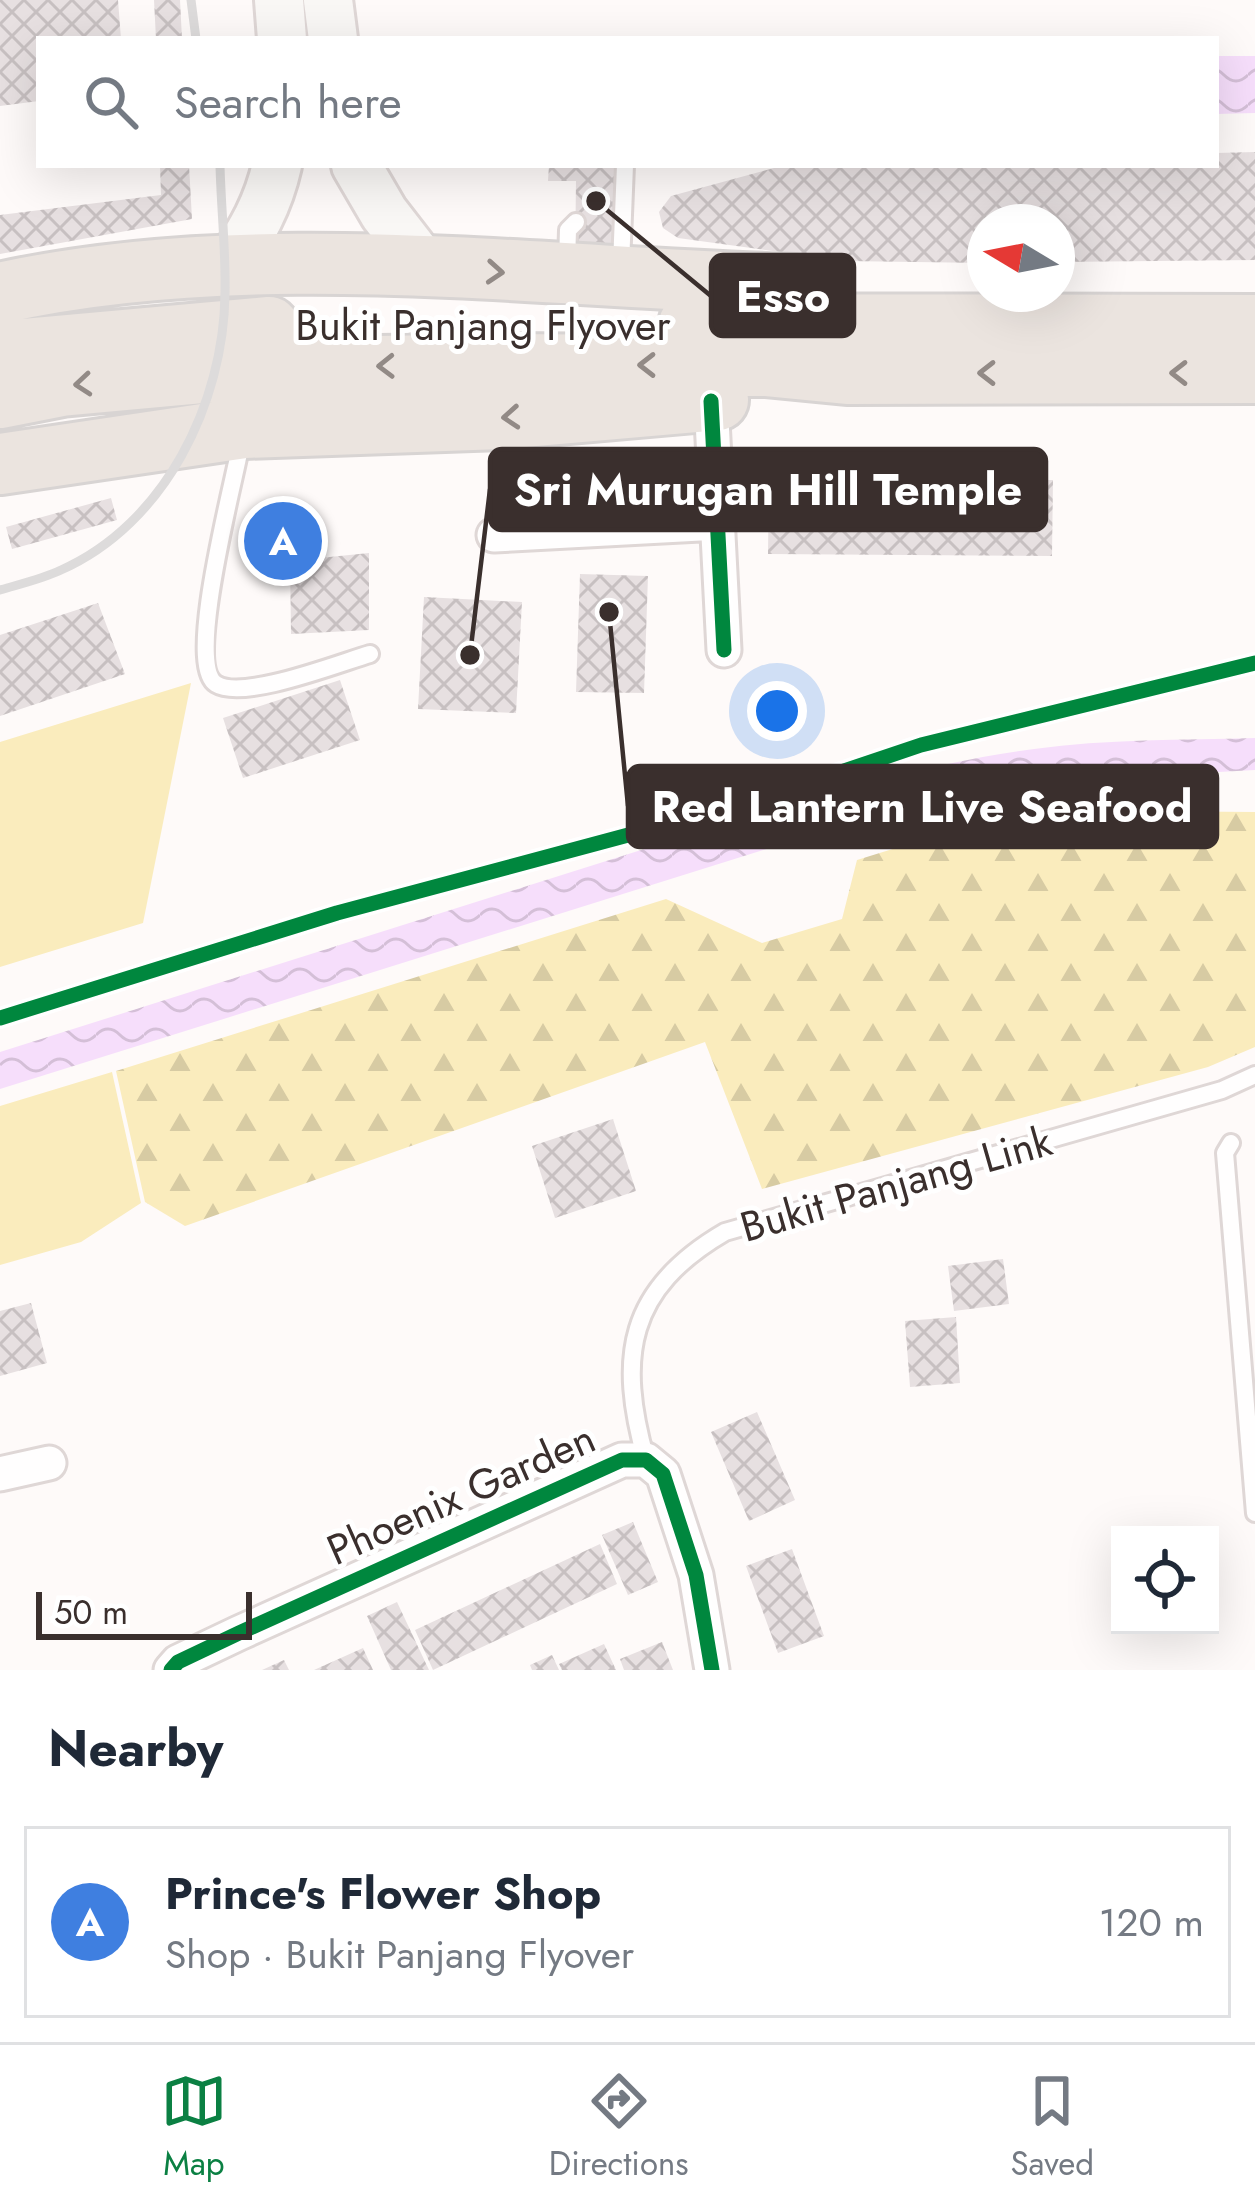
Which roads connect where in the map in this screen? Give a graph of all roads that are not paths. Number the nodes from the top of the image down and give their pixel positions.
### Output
1 (279, 0) edge
2 (328, 0) edge
3 (282, 36) edge
4 (333, 36) edge
5 (276, 168) edge
6 (358, 168) edge
7 (624, 168) edge
8 (600, 244) junction
9 (229, 266) junction
10 (425, 266) junction
11 (967, 289) edge
12 (0, 293) edge
13 (1075, 293) edge
14 (1255, 293) edge
15 (1255, 325) edge
16 (506, 344) junction
17 (0, 350) edge
18 (1255, 373) edge
19 (848, 374) junction
20 (0, 398) edge
21 (712, 401) junction
22 (224, 430) junction
23 (0, 464) edge
24 (719, 524) junction
25 (224, 531) junction
26 (494, 535) dead end
27 (724, 650) dead end
28 (370, 654) dead end
29 (1255, 1075) edge
30 (1231, 1143) dead end
31 (646, 1460) junction
32 (49, 1462) dead end
33 (0, 1474) edge
34 (1255, 1513) edge
35 (171, 1670) edge
36 (712, 1670) edge

1 - 3 main road
2 - 4 main road
5 - 9 main road
6 - 10 main road
7 - 8 lane
10 -> 8 highway
8 - 11 highway
9 - 10 highway
9 - 12 highway
13 - 14 highway
15 - 16 highway, Bukit Panjang Flyover
16 - 17 highway, Bukit Panjang Flyover
19 -> 16 highway, Bukit Panjang Flyover
16 -> 20 highway, Bukit Panjang Flyover
18 -> 19 highway
19 - 21 highway
21 -> 22 highway
21 - 24 street
22 - 23 highway
22 - 25 lane
22 - 25 lane
24 - 26 street
24 - 27 street
25 - 28 lane
29 - 31 lane, Bukit Panjang Link
30 - 34 lane
31 - 35 street, Phoenix Garden
31 - 36 street, Phoenix Garden
32 - 33 street

